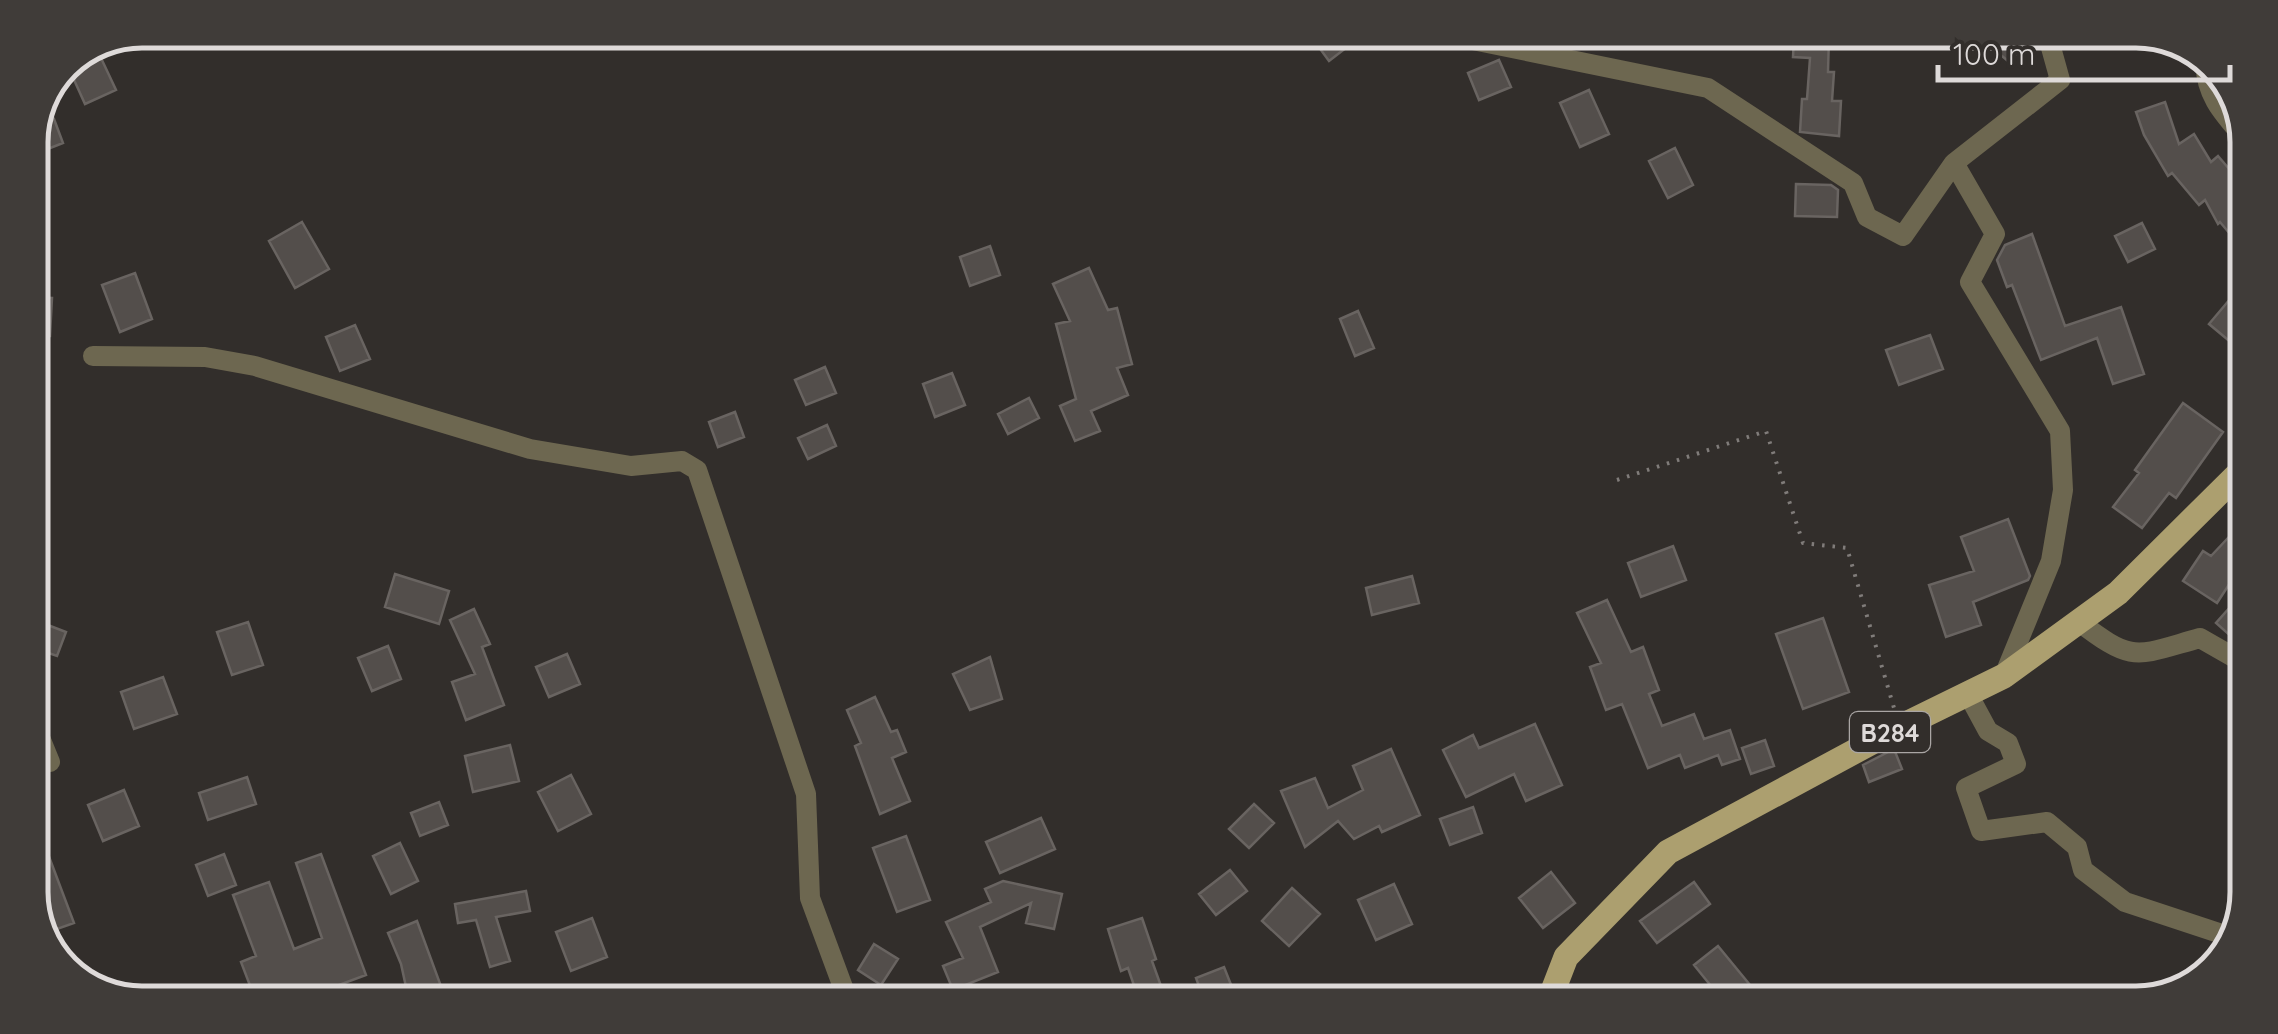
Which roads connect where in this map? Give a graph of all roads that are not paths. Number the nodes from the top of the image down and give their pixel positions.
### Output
1 (1512, 48) edge
2 (2051, 48) edge
3 (2204, 76) edge
4 (2228, 119) edge
5 (1954, 164) junction
6 (92, 356) dead end
7 (2230, 482) edge
8 (2078, 621) junction
9 (2230, 655) edge
10 (2004, 676) junction
11 (1968, 694) junction
12 (48, 757) edge
13 (50, 762) dead end
14 (2221, 934) edge
15 (843, 986) edge
16 (1555, 986) edge

1 - 5 street
2 - 5 street
3 - 4 street
5 - 10 street
6 - 15 street
7 - 8 main road, B284
8 - 9 street
8 - 10 main road, B284
10 - 11 main road, B284
11 - 14 street
11 - 16 main road, B284
12 - 13 street

